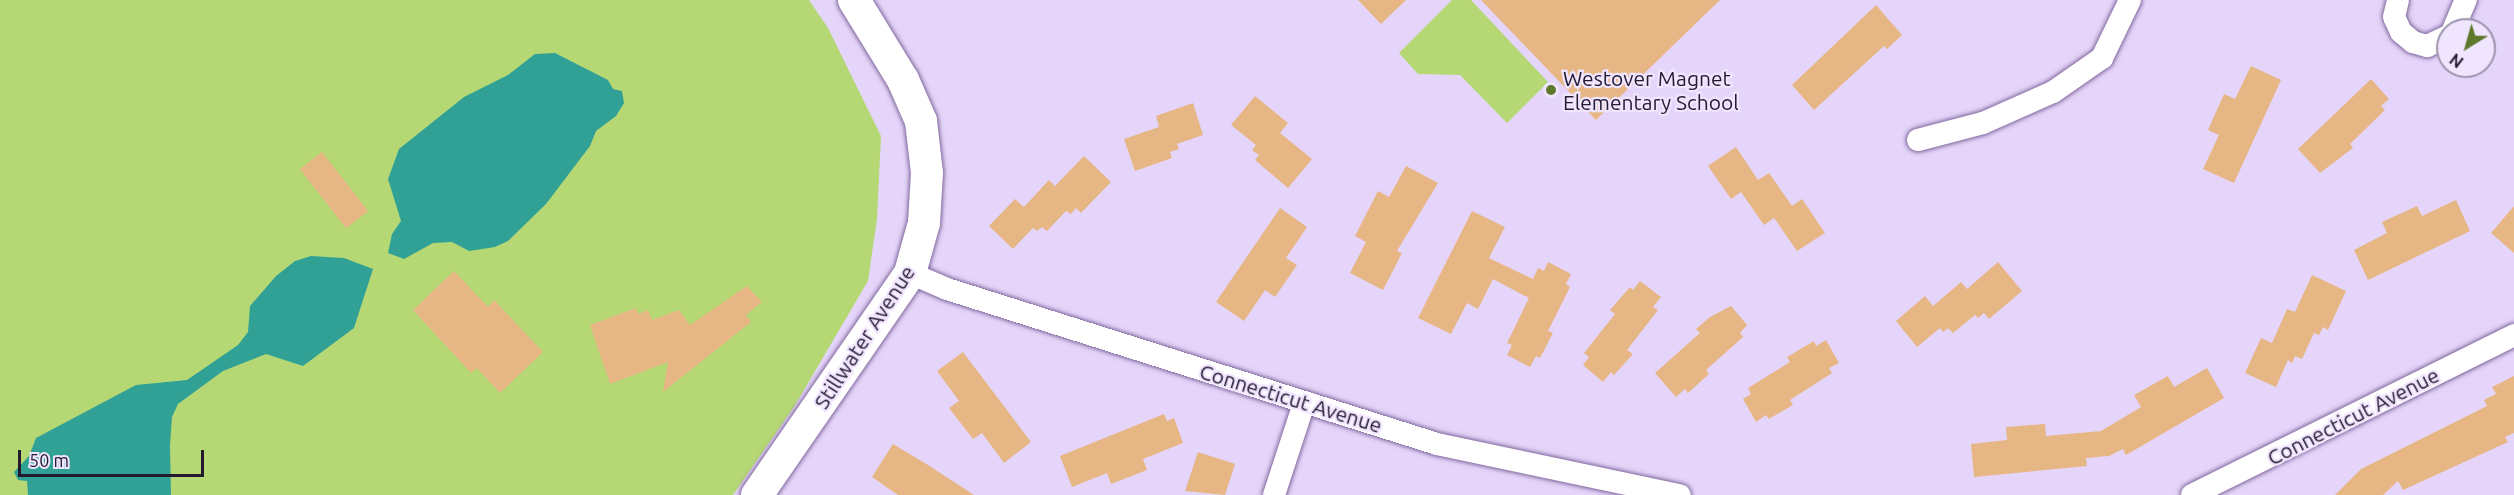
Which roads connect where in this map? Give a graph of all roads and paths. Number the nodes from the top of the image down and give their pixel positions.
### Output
1 (854, 0) edge
2 (2130, 0) edge
3 (2398, 0) edge
4 (2466, 0) edge
5 (2458, 18) edge
6 (2436, 42) edge
7 (1918, 140) dead end
8 (910, 273) junction
9 (2514, 335) edge
10 (1304, 403) junction
11 (756, 495) edge
12 (1274, 495) edge
13 (1680, 495) edge
14 (2192, 495) edge

1 - 8 main road, Stillwater Avenue
2 - 7 street
3 - 6 street
4 - 5 street
8 - 10 street, Connecticut Avenue
8 - 11 main road, Stillwater Avenue
9 - 14 street, Connecticut Avenue
10 - 12 street
10 - 13 street, Connecticut Avenue

